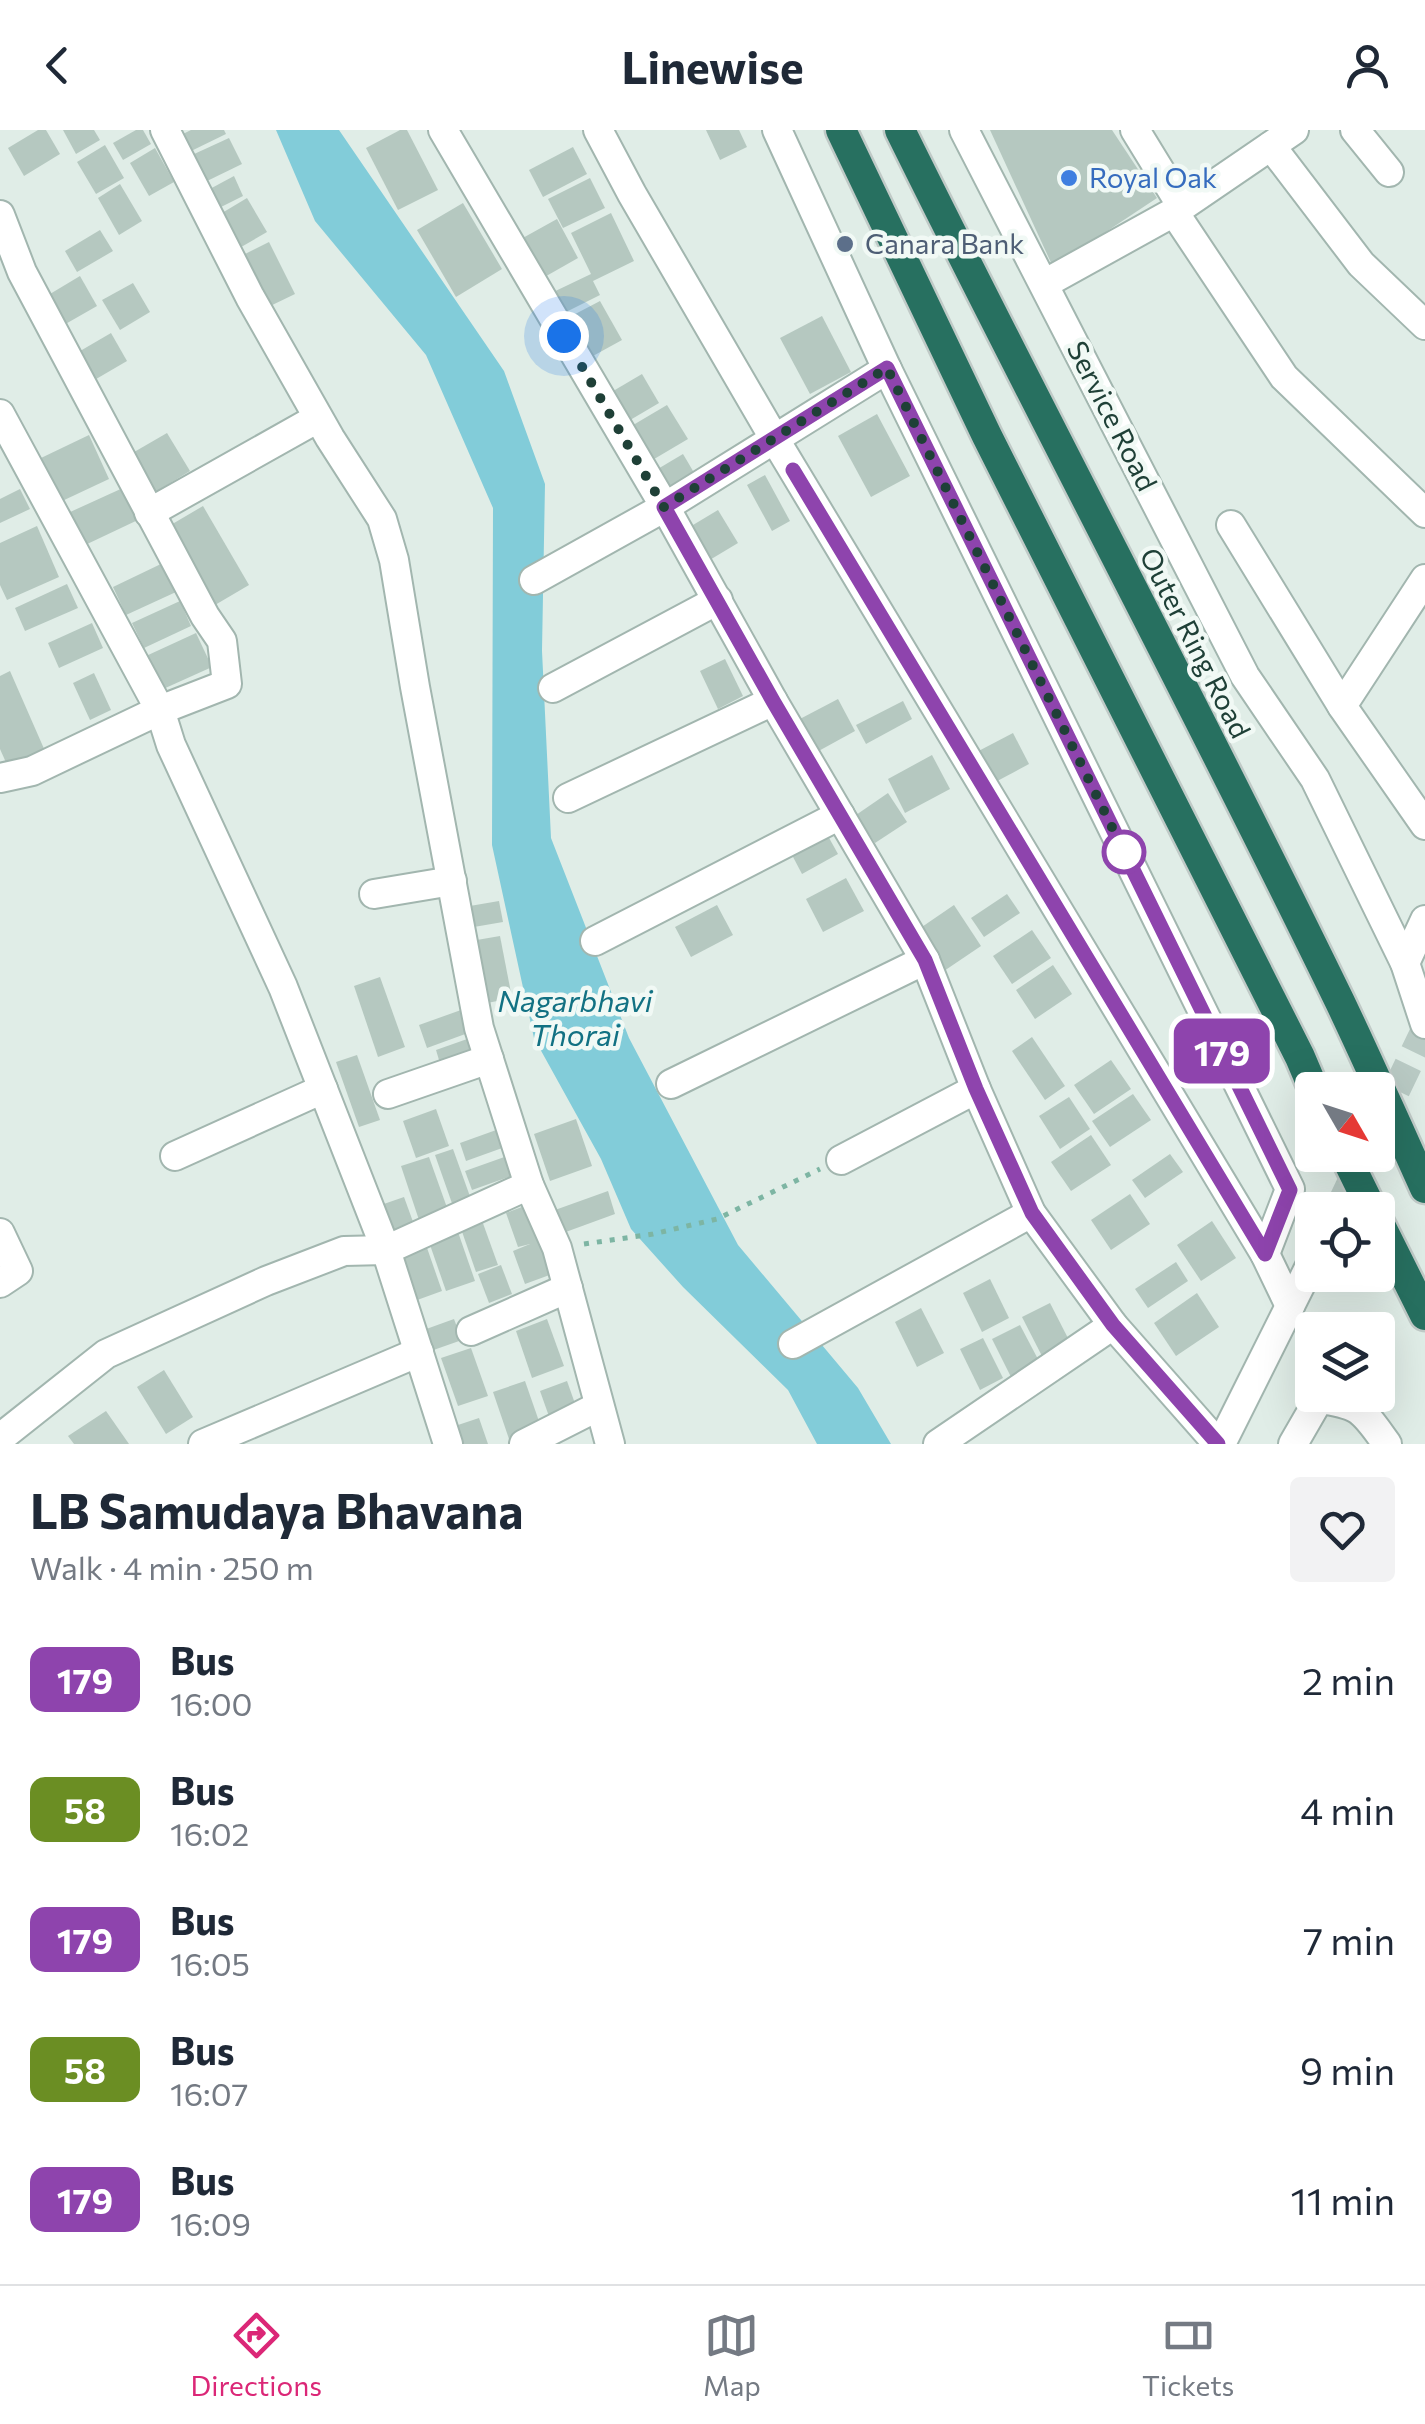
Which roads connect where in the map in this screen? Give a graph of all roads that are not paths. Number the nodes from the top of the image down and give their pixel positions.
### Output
1 (165, 130) edge
2 (443, 130) edge
3 (598, 130) edge
4 (777, 130) edge
5 (842, 130) edge
6 (900, 130) edge
7 (964, 130) edge
8 (1135, 130) edge
9 (1355, 130) edge
10 (1283, 138) edge
11 (1389, 172) dead end
12 (1178, 209) junction
13 (0, 216) edge
14 (1044, 284) junction
15 (1425, 325) edge
16 (887, 368) junction
17 (0, 414) edge
18 (318, 418) junction
19 (774, 438) junction
20 (664, 507) junction
21 (149, 513) junction
22 (1425, 514) edge
23 (1231, 524) dead end
24 (1425, 579) edge
25 (534, 580) dead end
26 (718, 600) junction
27 (553, 688) dead end
28 (773, 701) junction
29 (1342, 706) junction
30 (160, 710) junction
31 (1, 775) edge
32 (568, 798) dead end
33 (840, 815) junction
34 (1425, 825) edge
35 (452, 881) junction
36 (374, 894) dead end
37 (1425, 920) edge
38 (595, 941) dead end
39 (925, 960) junction
40 (1405, 963) junction
41 (1425, 1024) edge
42 (489, 1058) junction
43 (1306, 1072) edge
44 (671, 1084) dead end
45 (323, 1088) junction
46 (976, 1089) junction
47 (388, 1094) dead end
48 (175, 1156) dead end
49 (841, 1160) road end
50 (529, 1184) junction
51 (1425, 1188) edge
52 (1032, 1213) junction
53 (0, 1233) edge
54 (386, 1250) junction
55 (1265, 1254) junction
56 (1395, 1255) edge
57 (0, 1284) edge
58 (568, 1288) junction
59 (1297, 1292) edge
60 (1290, 1306) junction
61 (1425, 1316) edge
62 (1113, 1325) junction
63 (471, 1331) dead end
64 (793, 1344) dead end
65 (419, 1352) junction
66 (599, 1406) junction
67 (0, 1438) edge
68 (203, 1444) edge
69 (448, 1444) edge
70 (524, 1444) edge
71 (610, 1444) edge
72 (938, 1444) edge
73 (1219, 1444) edge
74 (1293, 1444) edge
75 (1386, 1444) edge

1 - 18 street
2 - 20 street
3 - 19 street
4 - 16 street
5 - 43 highway
6 - 51 highway, Outer Ring Road
7 - 14 street, Service Road
8 - 12 street
9 - 11 street
10 - 12 street
10 - 15 street
12 - 14 street
12 - 22 street
13 - 21 street
14 - 40 street, Service Road
16 - 19 street
16 - 55 street
17 - 30 street
18 - 21 street
18 - 35 street
19 - 20 street
19 - 55 street
20 - 25 street
20 - 26 street
21 - 30 street
23 - 29 street
24 - 29 street
26 - 27 street
26 - 28 street
28 - 32 street
28 - 33 street
29 - 34 street
30 - 31 street
30 - 45 street
33 - 38 street
33 - 39 street
35 - 36 street
35 - 42 street
37 - 40 street
39 - 44 street
39 - 46 street
40 - 41 street, Service Road
42 - 47 street
42 - 50 street
45 - 48 street
45 - 54 street
46 - 49 street
46 - 52 street
50 - 54 street
50 - 58 street
52 - 62 street
52 - 64 street
53 - 57 street
54 - 65 street
54 - 67 street
55 - 60 street
56 - 61 highway
58 - 63 street
58 - 66 street
59 - 60 street
60 - 73 street
62 - 72 street
62 - 73 street
65 - 68 street
65 - 69 street
66 - 70 street
66 - 71 street
74 - 75 street

